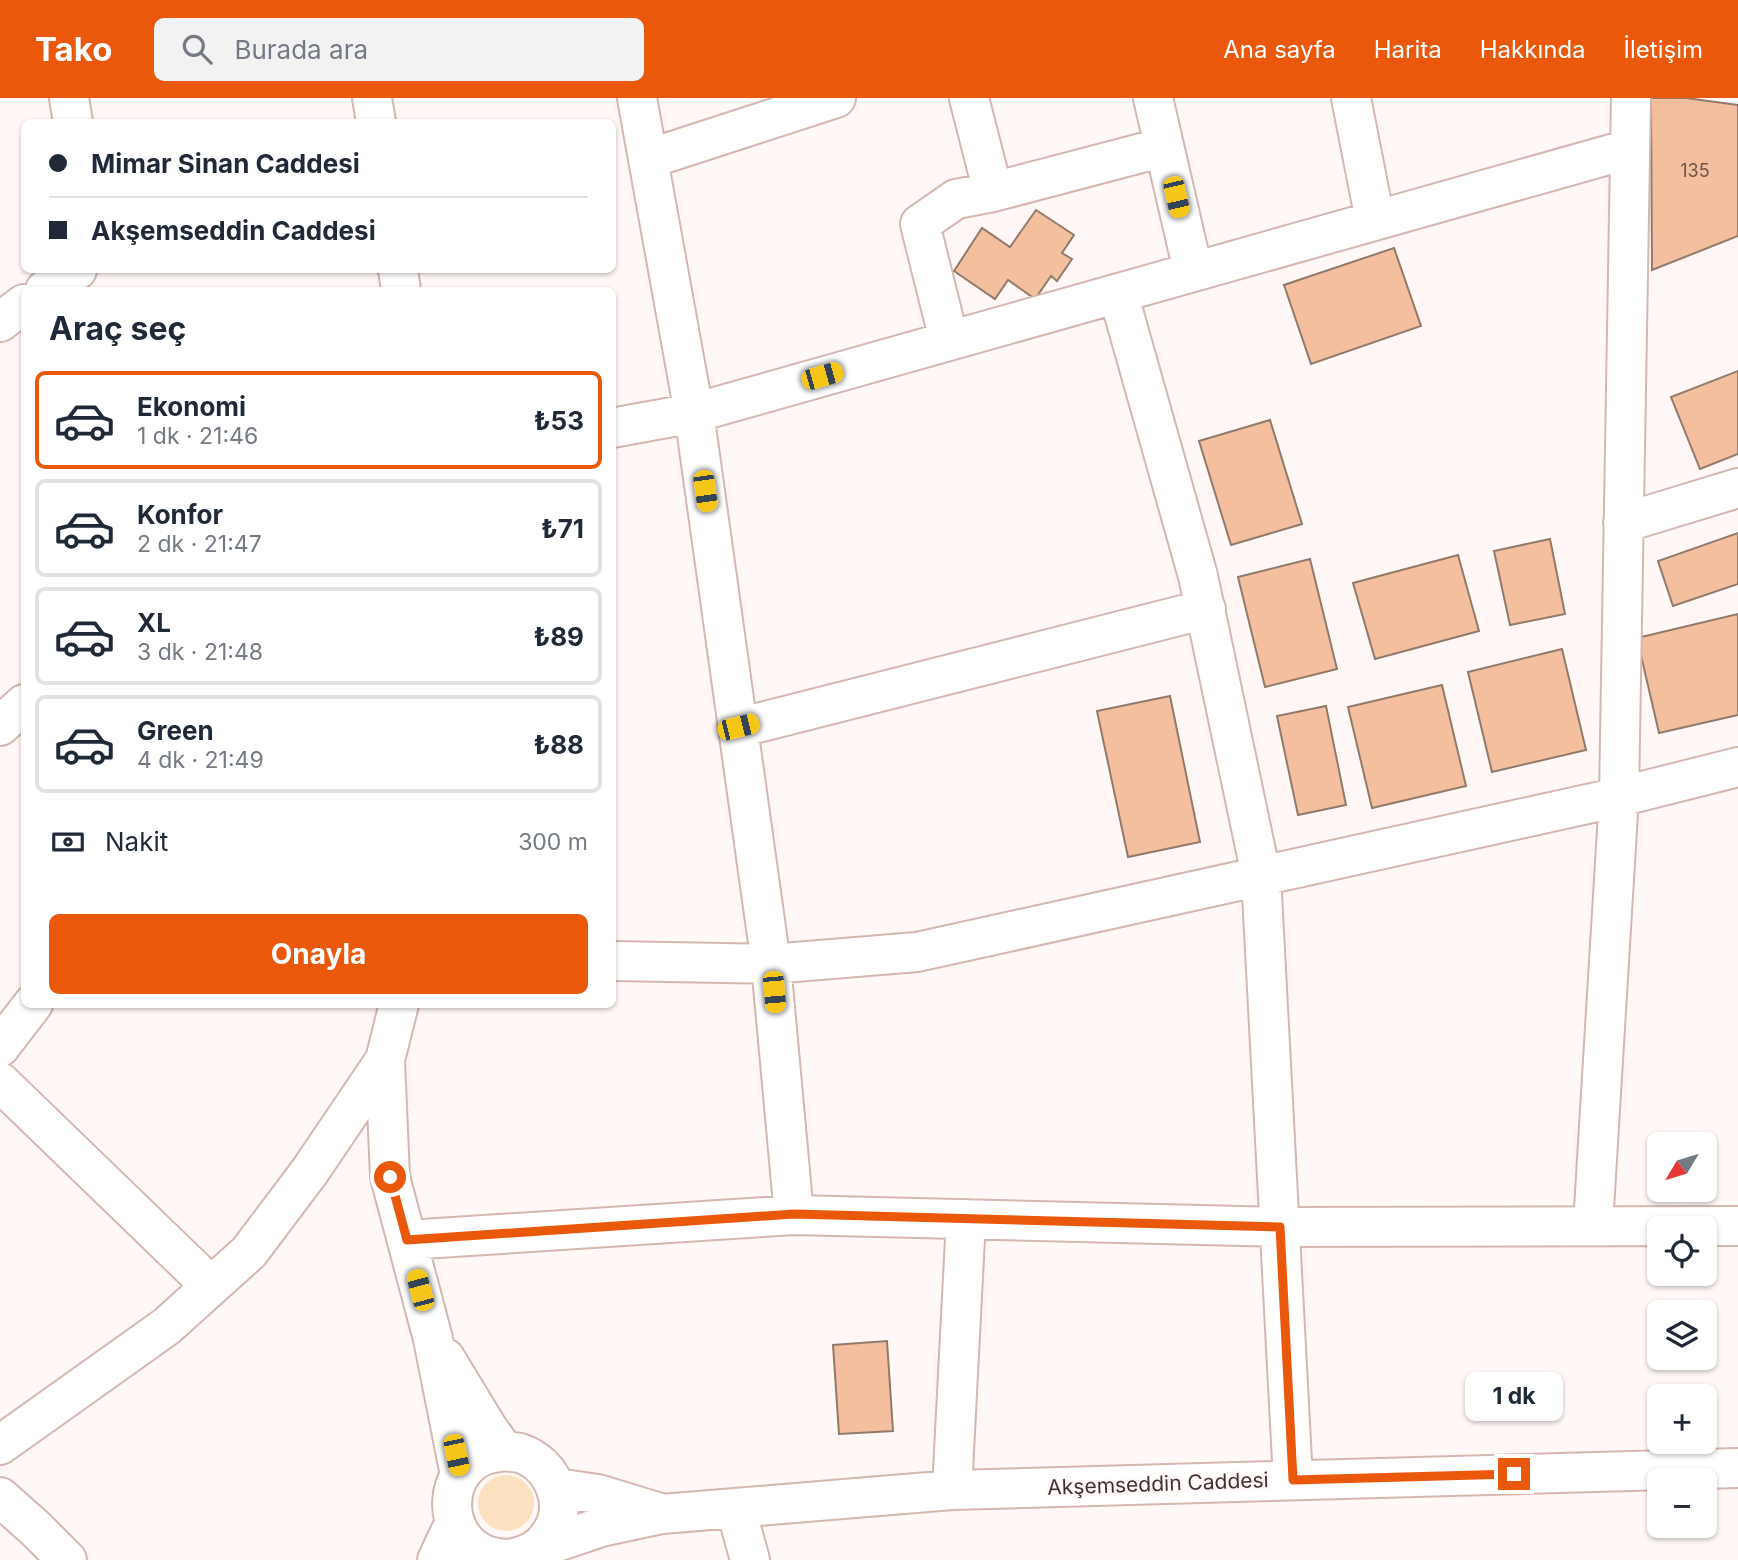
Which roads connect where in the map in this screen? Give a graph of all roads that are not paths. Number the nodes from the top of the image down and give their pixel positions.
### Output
1 (69, 98) edge
2 (372, 98) edge
3 (637, 98) edge
4 (836, 98) edge
5 (969, 98) edge
6 (1153, 98) edge
7 (1351, 98) edge
8 (1631, 98) edge
9 (72, 119) edge
10 (376, 119) edge
11 (1164, 147) junction
12 (1629, 149) junction
13 (648, 159) junction
14 (993, 192) junction
15 (1375, 220) junction
16 (1193, 271) junction
17 (72, 273) edge
18 (50, 287) edge
19 (1118, 293) junction
20 (21, 306) edge
21 (0, 322) edge
22 (950, 340) junction
23 (694, 413) junction
24 (616, 427) edge
25 (1738, 488) edge
26 (1623, 523) junction
27 (1206, 609) junction
28 (21, 707) edge
29 (0, 726) edge
30 (738, 727) junction
31 (1738, 767) edge
32 (1619, 797) junction
33 (1261, 875) junction
34 (616, 961) edge
35 (771, 964) junction
36 (30, 1008) edge
37 (398, 1008) edge
38 (0, 1047) edge
39 (385, 1060) junction
40 (0, 1082) edge
41 (794, 1214) junction
42 (966, 1219) junction
43 (1592, 1225) junction
44 (1738, 1226) edge
45 (1280, 1227) junction
46 (407, 1240) junction
47 (211, 1286) junction
48 (433, 1339) junction
49 (0, 1445) edge
50 (504, 1451) junction
51 (1738, 1468) edge
52 (460, 1475) junction
53 (1293, 1480) junction
54 (556, 1488) junction
55 (952, 1490) junction
56 (0, 1497) edge
57 (736, 1509) junction
58 (663, 1514) junction
59 (454, 1524) junction
60 (518, 1556) edge
61 (67, 1560) edge
62 (437, 1560) edge
63 (750, 1560) edge

1 - 9 street
2 - 10 street
3 - 13 street
4 - 13 street
5 - 14 street
6 - 11 street
7 - 15 street
8 - 12 street
11 - 14 street
11 - 16 street
12 - 15 street
12 - 26 street
13 - 23 street
14 - 22 street
15 - 16 street
16 - 19 street
17 - 18 street
19 - 22 street
19 - 27 street
20 - 21 street
22 - 23 street
23 - 24 street
23 - 30 street
25 - 26 street
26 - 32 street
27 - 30 street
27 - 33 street
28 - 29 street
30 - 35 street
31 - 32 street
32 - 33 street
32 - 43 street
33 - 35 street
33 - 45 street
34 - 35 street
35 - 41 street
36 - 38 street
37 - 39 street
39 - 46 street
39 - 47 street
40 - 47 street
41 - 42 street
41 - 46 street
42 - 45 street
42 - 55 street
43 - 44 street
43 - 45 street
45 - 53 street
46 - 48 street
47 - 49 street
48 - 50 street
48 - 52 street
50 - 52 street
50 - 54 street
51 - 53 street, Akşemseddin Caddesi
52 - 59 street
53 - 55 street, Akşemseddin Caddesi
54 - 58 street
54 - 60 street
55 - 57 street, Akşemseddin Caddesi
56 - 61 street
57 - 58 street, Akşemseddin Caddesi
57 - 63 street
58 - 60 street
59 - 60 street
59 - 62 street

